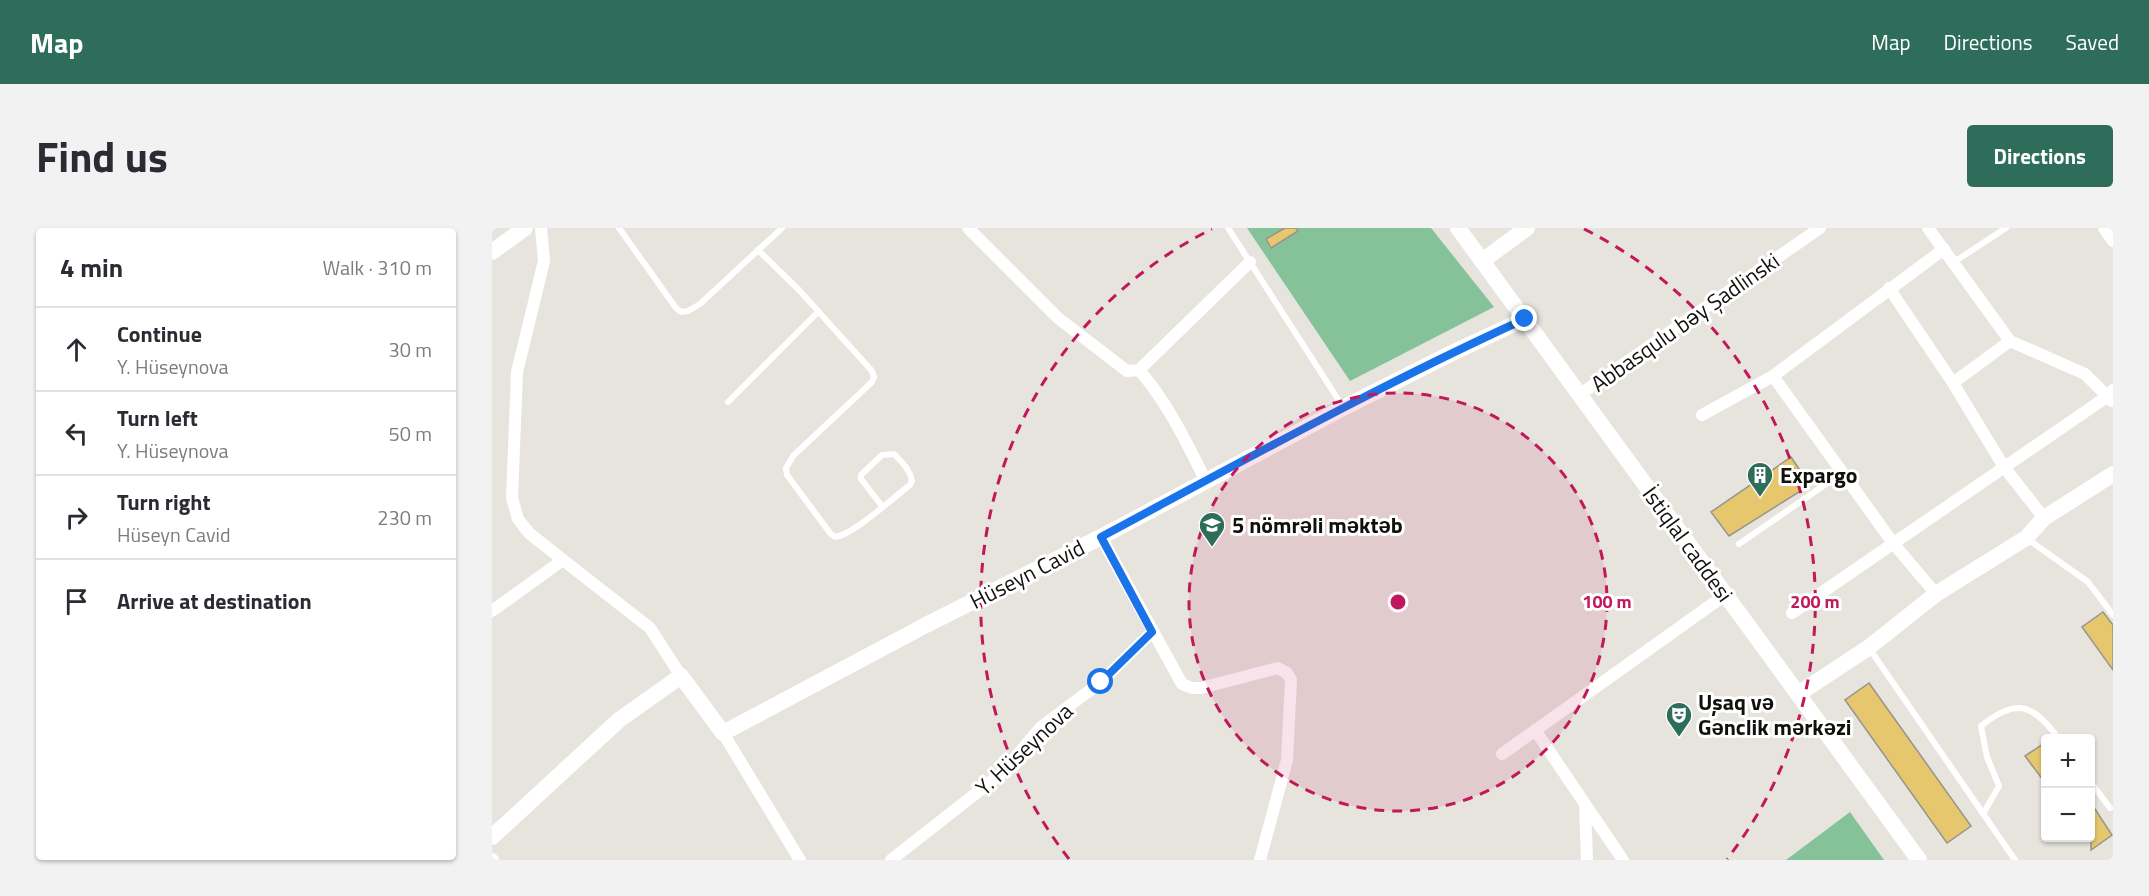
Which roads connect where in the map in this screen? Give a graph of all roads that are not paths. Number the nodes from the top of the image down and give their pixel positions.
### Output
1 (525, 228) edge
2 (541, 228) edge
3 (619, 228) edge
4 (782, 228) edge
5 (968, 228) edge
6 (1228, 228) edge
7 (1458, 228) edge
8 (1527, 228) edge
9 (1820, 228) edge
10 (1928, 228) edge
11 (2006, 228) edge
12 (2104, 228) edge
13 (2113, 241) edge
14 (1944, 249) junction
15 (758, 250) junction
16 (492, 252) edge
17 (1250, 261) junction
18 (1482, 261) junction
19 (1954, 262) junction
20 (1889, 288) junction
21 (818, 312) junction
22 (1525, 319) junction
23 (2010, 341) junction
24 (1139, 370) junction
25 (1773, 376) junction
26 (1953, 383) junction
27 (1580, 395) junction
28 (2111, 396) edge
29 (728, 402) dead end
30 (1343, 408) junction
31 (1702, 415) dead end
32 (2004, 467) junction
33 (1842, 473) junction
34 (2113, 474) edge
35 (1206, 481) junction
36 (882, 506) junction
37 (2044, 518) junction
38 (1101, 537) junction
39 (2026, 537) junction
40 (1893, 543) junction
41 (1739, 544) dead end
42 (563, 560) junction
43 (1936, 594) junction
44 (1725, 595) junction
45 (492, 611) edge
46 (1792, 613) dead end
47 (2113, 615) edge
48 (1152, 632) junction
49 (1869, 648) junction
50 (681, 676) junction
51 (1798, 694) junction
52 (1535, 730) junction
53 (723, 734) junction
54 (2055, 734) edge
55 (1502, 754) dead end
56 (2095, 787) edge
57 (1585, 804) junction
58 (2110, 808) dead end
59 (1983, 814) junction
60 (492, 837) edge
61 (800, 860) edge
62 (891, 860) edge
63 (1260, 860) edge
64 (1587, 860) edge
65 (1623, 860) edge
66 (1919, 860) edge
67 (2015, 860) edge

1 - 16 main road
2 - 42 street
3 - 15 lane
4 - 15 lane
5 - 24 street
6 - 17 lane
7 - 18 main road, İstiqlal caddesi
8 - 18 main road
9 - 27 street, Abbasqulu bəy Şadlinski
10 - 14 street
11 - 19 lane
12 - 13 street
14 - 19 street
14 - 20 street
15 - 21 lane
17 - 24 street
17 - 30 lane
18 - 22 main road, İstiqlal caddesi
19 - 23 street
20 - 25 street
20 - 26 street
21 - 29 lane
21 - 36 lane
22 - 27 main road, İstiqlal caddesi
22 - 30 main road, Hüseyn Cavid
23 - 26 street
23 - 28 street
24 - 35 street
25 - 31 street
25 - 33 street
26 - 32 street
27 - 44 main road, İstiqlal caddesi
28 - 32 street
30 - 35 main road, Hüseyn Cavid
32 - 37 street
32 - 40 street
33 - 40 street
33 - 41 lane
34 - 37 main road
35 - 38 main road, Hüseyn Cavid
36 - 36 lane
37 - 39 main road
38 - 48 street
38 - 53 main road, Hüseyn Cavid
39 - 43 main road
39 - 47 lane
40 - 43 street
40 - 46 street
42 - 45 street
42 - 50 street
43 - 49 main road
44 - 51 main road, İstiqlal caddesi
44 - 52 street
48 - 62 street, Y. Hüseynova
48 - 63 street
49 - 51 main road
49 - 59 lane
50 - 53 main road
50 - 60 main road
51 - 66 main road, İstiqlal caddesi
52 - 55 street
52 - 57 street
53 - 61 street
54 - 59 lane
56 - 58 lane
57 - 64 street
57 - 65 street
59 - 67 lane

